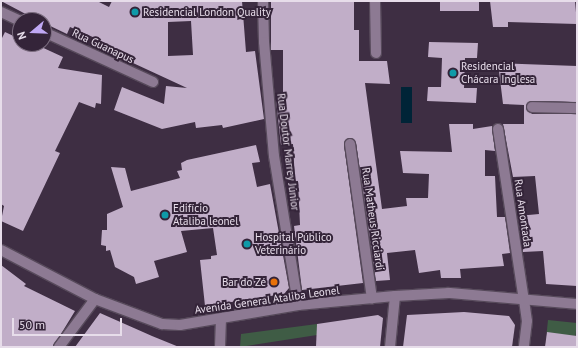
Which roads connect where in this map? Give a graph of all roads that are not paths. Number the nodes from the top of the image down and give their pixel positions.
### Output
1 (263, 1) edge
2 (375, 1) edge
3 (1, 12) edge
4 (12, 17) edge
5 (52, 36) edge
6 (376, 53) dead end
7 (153, 82) dead end
8 (532, 107) dead end
9 (577, 108) edge
10 (498, 129) dead end
11 (350, 144) dead end
12 (1, 250) edge
13 (395, 296) junction
14 (372, 298) junction
15 (95, 299) junction
16 (524, 300) junction
17 (577, 304) edge
18 (298, 305) junction
19 (221, 320) junction
20 (58, 347) edge
21 (220, 347) edge
22 (390, 347) edge
23 (524, 347) edge

1 - 18 street, Rua Doutor Marrey Júnior
2 - 6 street
3 - 4 street
5 - 7 street, Rua Guanapus
8 - 9 street
10 - 16 street, Rua Amontada
11 - 14 street, Rua Matheus Ricciardi
12 - 15 street, Avenida General Ataliba Leonel
13 - 14 street, Avenida General Ataliba Leonel
13 - 16 street, Avenida General Ataliba Leonel
13 - 22 street
14 - 18 street, Avenida General Ataliba Leonel
15 - 19 street, Avenida General Ataliba Leonel
15 - 20 street
16 - 17 street, Avenida General Ataliba Leonel
16 - 23 street, Rua Amontada
18 - 19 street, Avenida General Ataliba Leonel
19 - 21 street

